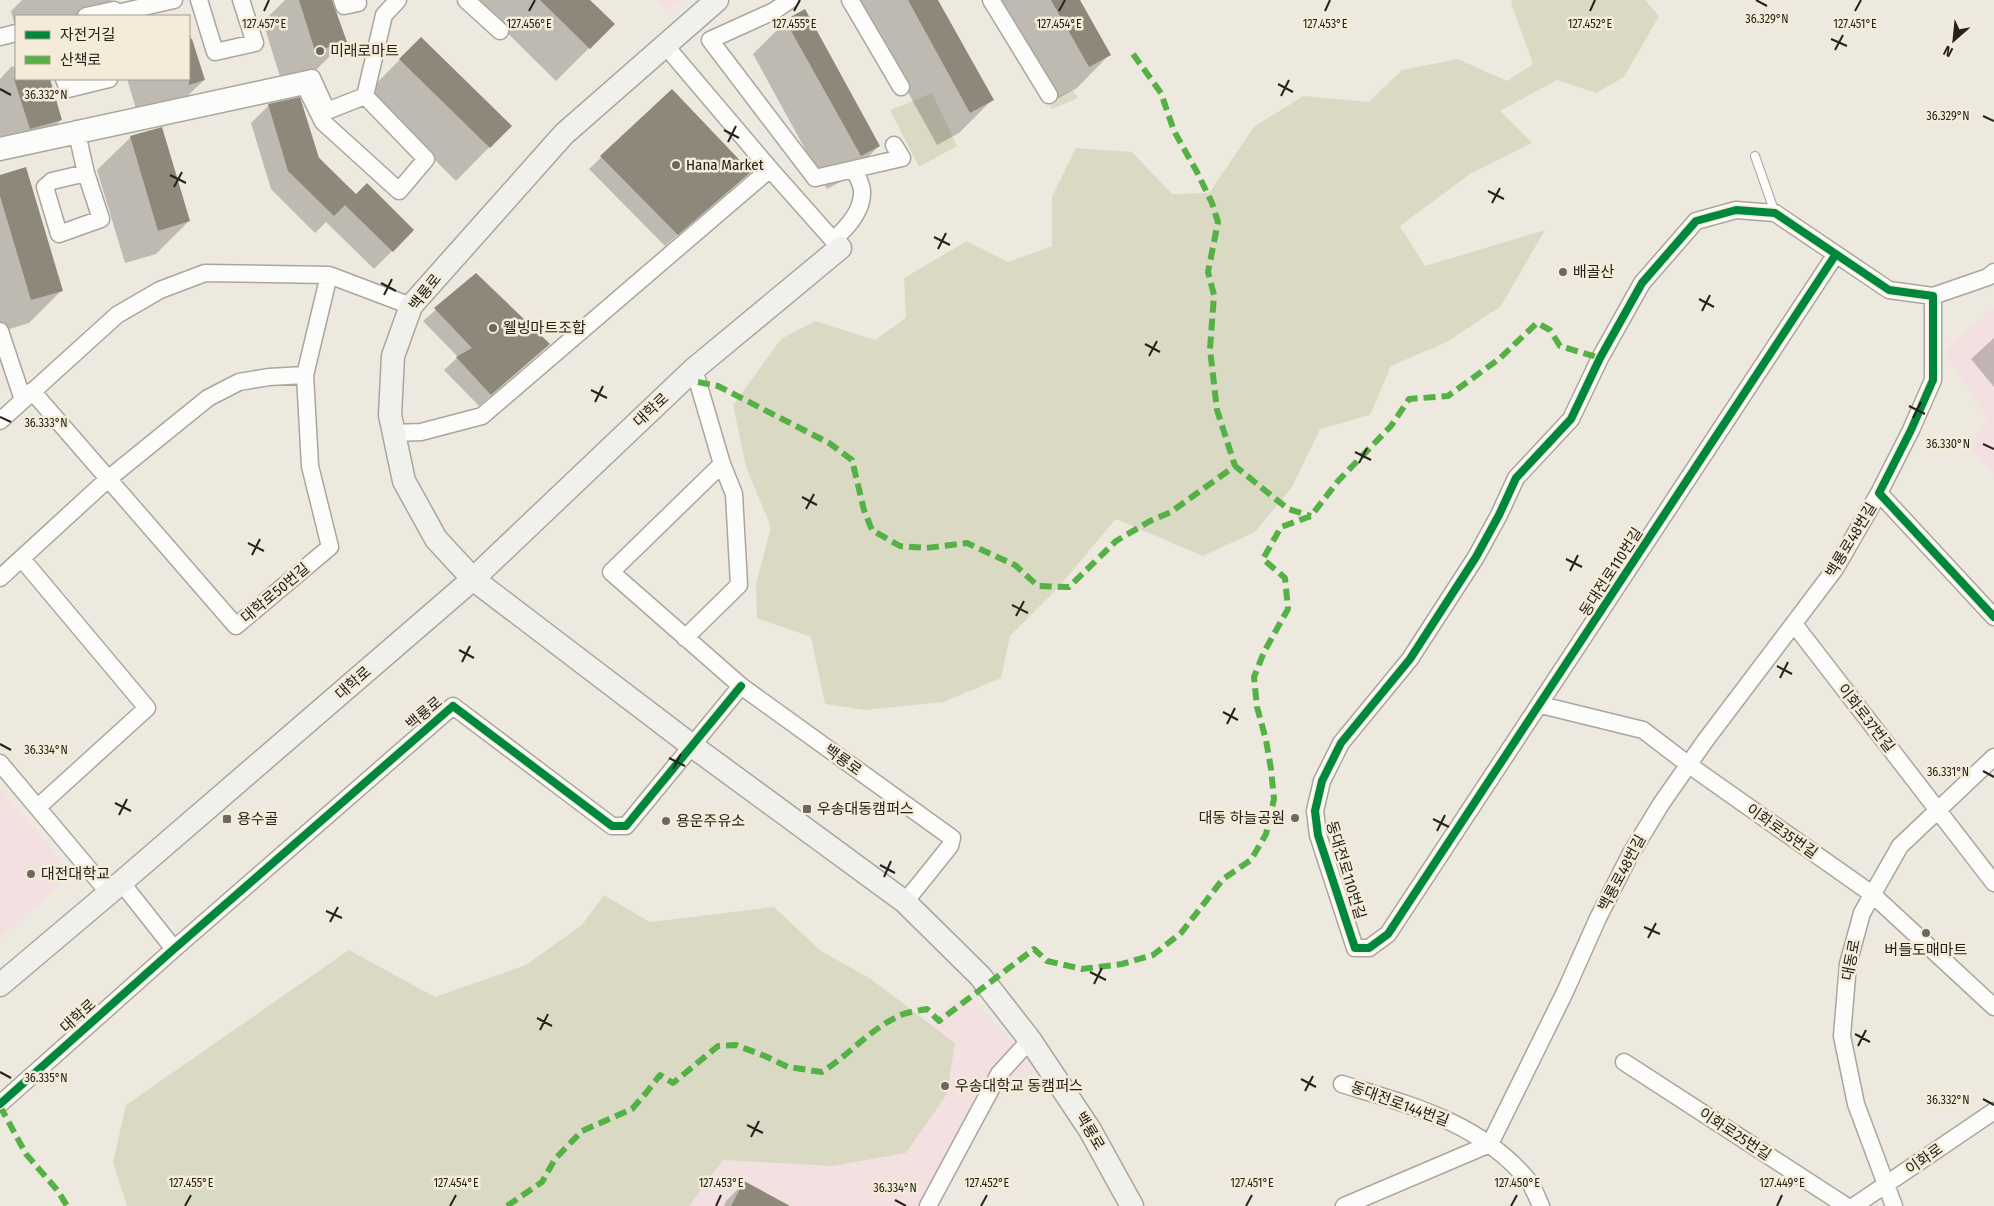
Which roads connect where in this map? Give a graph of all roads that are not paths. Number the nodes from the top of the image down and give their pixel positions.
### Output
1 (155, 0) edge
2 (174, 0) edge
3 (199, 0) edge
4 (242, 0) edge
5 (342, 0) edge
6 (357, 0) edge
7 (398, 0) edge
8 (466, 0) edge
9 (717, 0) edge
10 (790, 0) edge
11 (850, 0) edge
12 (991, 0) edge
13 (90, 15) edge
14 (108, 15) edge
15 (500, 31) dead end
16 (15, 33) edge
17 (0, 36) edge
18 (15, 37) edge
19 (0, 41) edge
20 (664, 44) junction
21 (64, 80) edge
22 (105, 80) edge
23 (901, 87) dead end
24 (1049, 95) dead end
25 (365, 96) junction
26 (77, 132) junction
27 (894, 145) dead end
28 (0, 146) edge
29 (0, 152) edge
30 (1755, 156) dead end
31 (770, 169) junction
32 (854, 169) junction
33 (86, 173) dead end
34 (1775, 213) junction
35 (836, 244) junction
36 (1836, 254) junction
37 (1994, 272) edge
38 (328, 275) junction
39 (1933, 296) junction
40 (411, 306) junction
41 (0, 330) edge
42 (694, 369) junction
43 (304, 376) junction
44 (27, 396) junction
45 (1, 416) edge
46 (394, 433) junction
47 (722, 464) junction
48 (108, 479) junction
49 (1879, 493) junction
50 (22, 559) junction
51 (0, 578) edge
52 (473, 579) junction
53 (1994, 617) edge
54 (1794, 624) junction
55 (685, 638) junction
56 (741, 686) junction
57 (1541, 705) junction
58 (692, 745) junction
59 (1994, 756) edge
60 (0, 764) edge
61 (1689, 765) junction
62 (38, 807) junction
63 (1938, 811) junction
64 (1994, 883) edge
65 (115, 888) junction
66 (1872, 894) junction
67 (904, 902) junction
68 (174, 949) junction
69 (0, 985) edge
70 (1994, 1007) edge
71 (1030, 1040) junction
72 (1624, 1062) dead end
73 (1342, 1084) dead end
74 (0, 1104) edge
75 (1994, 1111) edge
76 (1490, 1144) junction
77 (1886, 1186) junction
78 (928, 1206) edge
79 (1132, 1206) edge
80 (1344, 1206) edge
81 (1541, 1206) edge
82 (1846, 1206) edge
83 (1854, 1206) edge
84 (1894, 1206) edge

1 - 13 street
2 - 14 street
3 - 4 street
5 - 6 street
7 - 25 street
8 - 15 street
9 - 20 main road, 백룡로
10 - 32 street
11 - 23 street
12 - 24 street
16 - 17 street
18 - 19 street
20 - 31 street
20 - 40 main road, 백룡로
21 - 22 street
25 - 26 street
25 - 26 street
26 - 28 street
26 - 29 street
26 - 33 street
27 - 32 street
30 - 34 lane
31 - 35 street
31 - 46 street
32 - 35 street
34 - 36 street, 동대전로110번길
34 - 57 street, 동대전로110번길
35 - 42 main road, 대학로
36 - 39 street, 동대전로110번길
36 - 57 street, 동대전로110번길
37 - 39 street, 동대전로110번길
38 - 40 street
38 - 43 street, 대학로50번길
38 - 44 street
39 - 49 street
40 - 46 main road, 백룡로
41 - 44 street
42 - 47 street
42 - 52 main road, 대학로
43 - 48 street
43 - 48 street, 대학로50번길
44 - 45 street
44 - 48 street, 대학로50번길
46 - 52 main road, 백룡로
47 - 55 street
47 - 55 street, 백룡로
48 - 50 street
49 - 53 street
49 - 54 street, 백룡로48번길
50 - 51 street
50 - 62 street
52 - 58 main road, 백룡로
52 - 65 main road, 대학로
54 - 61 street, 백룡로48번길
54 - 63 street, 이화로37번길
55 - 56 street, 백룡로
56 - 58 street
56 - 67 street, 백룡로
57 - 61 street, 이화로35번길
58 - 67 main road, 백룡로
58 - 68 street, 백룡로
59 - 63 street, 대동로
60 - 62 street
61 - 66 street, 이화로35번길
61 - 76 street, 백룡로48번길
62 - 65 street
63 - 64 street, 이화로37번길
63 - 66 street, 대동로
65 - 68 street
65 - 69 main road, 대학로
66 - 70 street, 이화로35번길
66 - 77 street, 대동로
67 - 71 main road, 백룡로
68 - 74 street, 대학로
71 - 78 street
71 - 79 main road, 백룡로
72 - 82 street, 이화로25번길
73 - 76 street, 동대전로144번길
75 - 77 street, 이화로
76 - 80 street
76 - 81 street, 동대전로144번길
77 - 83 street, 이화로
77 - 84 street, 대동로

